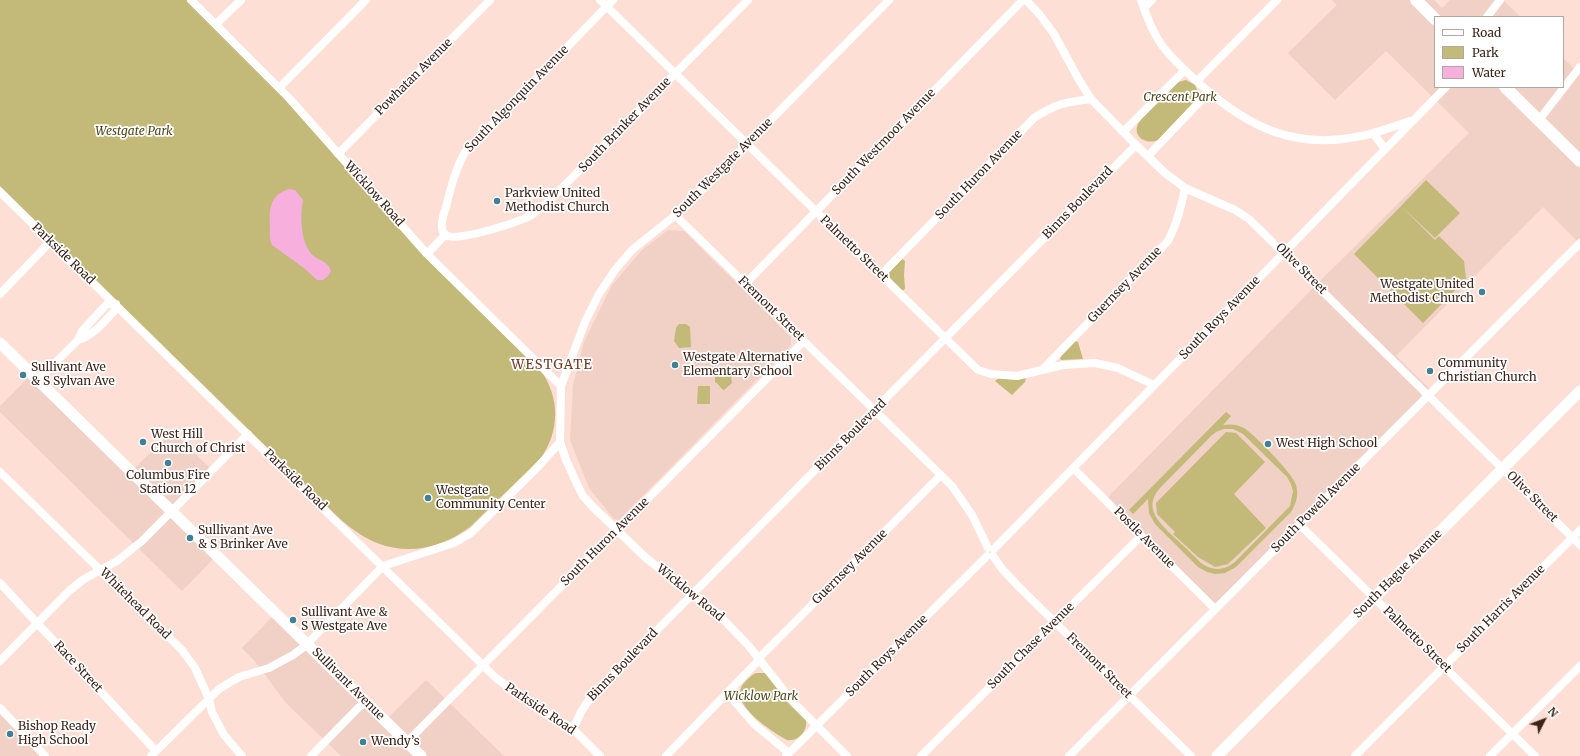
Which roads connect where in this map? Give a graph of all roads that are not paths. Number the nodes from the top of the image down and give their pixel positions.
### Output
1 (191, 0) edge
2 (241, 0) edge
3 (366, 0) edge
4 (490, 0) edge
5 (600, 0) edge
6 (613, 0) edge
7 (748, 0) edge
8 (889, 0) edge
9 (1025, 0) edge
10 (1152, 0) edge
11 (1277, 0) edge
12 (1416, 0) edge
13 (1500, 0) edge
14 (1143, 4) edge
15 (607, 7) junction
16 (1488, 16) edge
17 (1434, 18) edge
18 (216, 24) junction
19 (1580, 67) edge
20 (1185, 70) junction
21 (675, 74) junction
22 (1197, 81) junction
23 (279, 88) junction
24 (1445, 88) edge
25 (1506, 88) edge
26 (1564, 88) edge
27 (1564, 88) edge
28 (1209, 92) junction
29 (1091, 99) junction
30 (1412, 120) junction
31 (1539, 120) junction
32 (1123, 132) junction
33 (1373, 133) junction
34 (747, 144) junction
35 (1136, 145) junction
36 (1385, 149) junction
37 (338, 154) junction
38 (1148, 156) junction
39 (1580, 161) edge
40 (1185, 188) junction
41 (0, 192) edge
42 (816, 212) junction
43 (676, 216) junction
44 (445, 235) junction
45 (51, 241) junction
46 (1580, 243) edge
47 (1284, 252) junction
48 (427, 254) junction
49 (881, 275) junction
50 (745, 284) junction
51 (0, 294) edge
52 (116, 304) junction
53 (946, 338) junction
54 (804, 341) junction
55 (0, 343) edge
56 (1042, 369) junction
57 (38, 380) junction
58 (1154, 385) junction
59 (561, 386) junction
60 (1580, 391) edge
61 (1428, 395) junction
62 (875, 410) junction
63 (248, 434) junction
64 (560, 442) junction
65 (1073, 468) junction
66 (1503, 468) junction
67 (0, 472) edge
68 (941, 475) junction
69 (172, 511) junction
70 (1300, 525) junction
71 (616, 530) junction
72 (1580, 530) edge
73 (1140, 536) junction
74 (1572, 538) junction
75 (1580, 545) edge
76 (990, 552) junction
77 (383, 566) junction
78 (100, 570) junction
79 (0, 583) edge
80 (694, 594) junction
81 (1374, 598) junction
82 (1215, 609) junction
83 (1054, 622) junction
84 (38, 623) junction
85 (307, 644) junction
86 (759, 659) junction
87 (0, 661) edge
88 (483, 665) junction
89 (1444, 666) junction
90 (1580, 666) edge
91 (729, 691) junction
92 (1129, 696) junction
93 (208, 699) junction
94 (365, 701) junction
95 (0, 708) edge
96 (817, 726) junction
97 (573, 729) junction
98 (1512, 734) junction
99 (407, 742) junction
100 (154, 754) edge
101 (787, 755) edge
102 (45, 756) edge
103 (242, 756) edge
104 (311, 756) edge
105 (421, 756) edge
106 (600, 756) edge
107 (666, 756) edge
108 (847, 756) edge
109 (921, 756) edge
110 (1069, 756) edge
111 (1191, 756) edge
112 (1217, 756) edge
113 (1355, 756) edge
114 (1490, 756) edge
115 (1535, 756) edge

1 - 18 street, Wicklow Road
2 - 18 street
3 - 23 street
4 - 37 street, Powhatan Avenue
5 - 15 street, Palmetto Street
6 - 15 street, South Algonquin Avenue
7 - 21 street, South Brinker Avenue
8 - 34 street, South Westgate Avenue
9 - 29 street, Olive Street
9 - 42 street, South Westmoor Avenue
10 - 14 street
11 - 22 street
12 - 17 main road
13 - 16 street
14 - 20 street
15 - 21 street, Palmetto Street
15 - 44 street, South Algonquin Avenue
18 - 23 street, Wicklow Road
19 - 27 street
20 - 22 street
20 - 32 street
21 - 34 street, Palmetto Street
21 - 44 street, South Brinker Avenue
22 - 28 street
23 - 37 street, Wicklow Road
24 - 30 street, South Roys Avenue
25 - 31 main road
26 - 31 street
28 - 33 street
28 - 38 street
29 - 32 street, Olive Street
29 - 49 street, South Huron Avenue
30 - 33 street
30 - 36 street, South Roys Avenue
31 - 39 main road
32 - 35 street, Olive Street
33 - 36 street
34 - 42 street, Palmetto Street
34 - 43 street, South Westgate Avenue
35 - 38 street, Olive Street
35 - 53 street, Binns Boulevard
36 - 47 street, South Roys Avenue
37 - 48 street, Wicklow Road
38 - 40 street, Olive Street
40 - 47 street, Olive Street
40 - 56 street, Guernsey Avenue
41 - 45 street, Parkside Road
42 - 49 street, Palmetto Street
42 - 50 street, South Westmoor Avenue
43 - 50 street, Fremont Street
43 - 59 street, South Westgate Avenue
44 - 48 street
45 - 51 street
45 - 52 street, Parkside Road
46 - 61 street, South Powell Avenue
47 - 58 street, South Roys Avenue
47 - 61 street, Olive Street
48 - 59 street, Wicklow Road
49 - 53 street, Palmetto Street
50 - 54 street, Fremont Street
52 - 57 street
52 - 63 street, Parkside Road
53 - 56 street, Palmetto Street
53 - 62 street, Binns Boulevard
54 - 62 street, Fremont Street
54 - 71 street, South Huron Avenue
55 - 57 main road, Sullivant Avenue
56 - 58 street, Palmetto Street
57 - 69 main road, Sullivant Avenue
58 - 65 street, South Roys Avenue
59 - 64 street, South Westgate Avenue
60 - 66 main road, South Hague Avenue
61 - 66 street, Olive Street
61 - 70 street, South Powell Avenue
62 - 68 street, Fremont Street
62 - 80 street, Binns Boulevard
63 - 69 street
63 - 77 street, Parkside Road
64 - 71 street, Wicklow Road
64 - 77 street
65 - 73 street, Postle Avenue
65 - 76 street, South Roys Avenue
66 - 74 street, Olive Street
66 - 81 main road, South Hague Avenue
67 - 78 street, Whitehead Road
68 - 76 street, Fremont Street
68 - 86 street, Guernsey Avenue
69 - 78 street
69 - 85 main road, Sullivant Avenue
70 - 81 street, Palmetto Street
70 - 82 street, South Powell Avenue
71 - 80 street, Wicklow Road
71 - 88 street, South Huron Avenue
72 - 74 street, South Harris Avenue
73 - 82 street, Postle Avenue
73 - 83 street, South Chase Avenue
74 - 75 street, Olive Street
74 - 89 street, South Harris Avenue
76 - 83 street, Fremont Street
76 - 96 street, South Roys Avenue
77 - 85 street
77 - 88 street, Parkside Road
78 - 84 street
78 - 93 street, Whitehead Road
79 - 84 street, Race Street
80 - 86 street, Wicklow Road
80 - 97 street, Binns Boulevard
81 - 89 street, Palmetto Street
81 - 112 main road, South Hague Avenue
82 - 92 street, South Powell Avenue
83 - 92 street, Fremont Street
83 - 109 street, South Chase Avenue
84 - 87 street
84 - 100 street, Race Street
85 - 93 street
85 - 94 main road, Sullivant Avenue
86 - 91 street, Guernsey Avenue
86 - 96 street, Wicklow Road
88 - 97 street, Parkside Road
88 - 99 street, South Huron Avenue
89 - 98 street, Palmetto Street
89 - 113 street, South Harris Avenue
90 - 98 street
91 - 101 street
91 - 107 street, Guernsey Avenue
92 - 110 street, South Powell Avenue
92 - 111 street, Fremont Street
93 - 100 street
93 - 103 street, Whitehead Road
94 - 99 main road, Sullivant Avenue
94 - 104 street
95 - 102 street
96 - 101 street, South Roys Avenue
96 - 108 street, Wicklow Road
97 - 106 street, Parkside Road
98 - 114 street
98 - 115 street, Palmetto Street
99 - 105 main road, Sullivant Avenue

